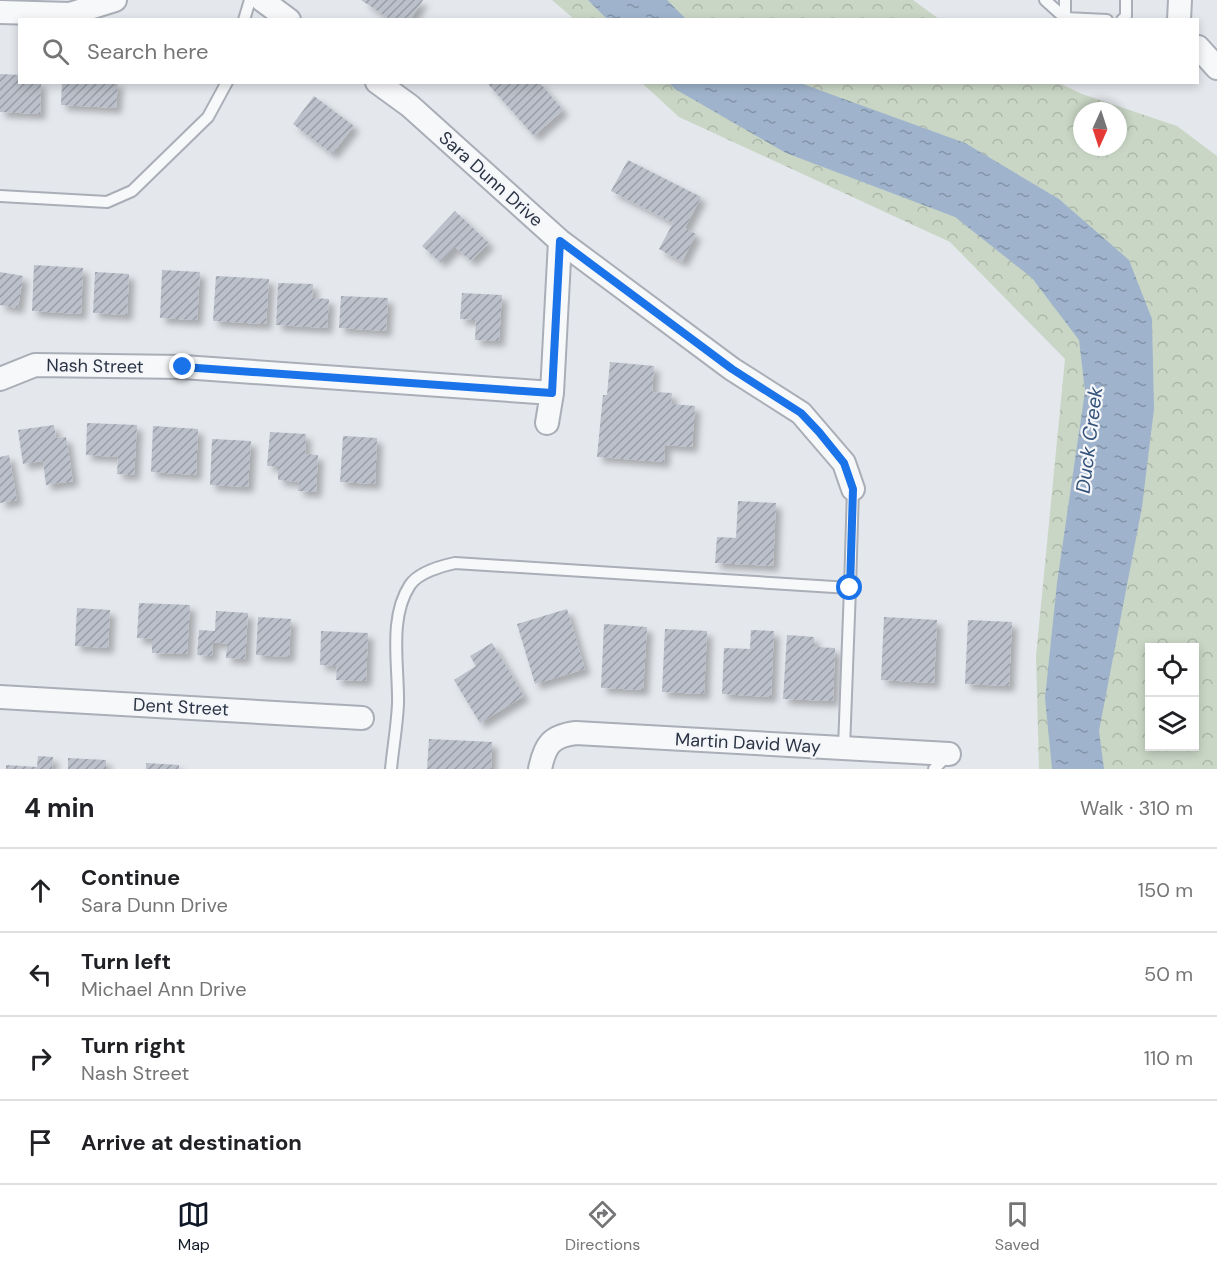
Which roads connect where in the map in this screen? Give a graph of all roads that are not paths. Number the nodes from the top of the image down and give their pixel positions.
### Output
1 (115, 0) edge
2 (250, 0) edge
3 (262, 0) edge
4 (1045, 0) edge
5 (1065, 0) edge
6 (1126, 0) edge
7 (1180, 0) edge
8 (0, 12) edge
9 (245, 18) edge
10 (286, 18) edge
11 (1065, 18) edge
12 (1124, 18) edge
13 (1179, 18) edge
14 (1199, 49) edge
15 (1217, 68) edge
16 (226, 84) edge
17 (380, 84) edge
18 (0, 196) edge
19 (560, 241) junction
20 (0, 379) edge
21 (552, 393) junction
22 (547, 423) dead end
23 (853, 489) joint
24 (850, 588) junction
25 (0, 697) edge
26 (362, 718) dead end
27 (844, 748) junction
28 (942, 761) edge
29 (391, 769) edge
30 (540, 769) edge

1 - 8 street
2 - 9 lane
3 - 10 street
4 - 11 lane
5 - 11 lane
6 - 12 lane
7 - 13 street
14 - 15 street
16 - 18 lane
17 - 19 street, Sara Dunn Drive
19 - 21 street
19 - 23 street, Sara Dunn Drive
20 - 21 street, Nash Street
21 - 22 street
23 - 24 lane, Sara Dunn Drive
24 - 27 lane, Sara Dunn Drive
24 - 29 lane
25 - 26 street, Dent Street
27 - 28 street, Martin David Way
27 - 30 street, Martin David Way

